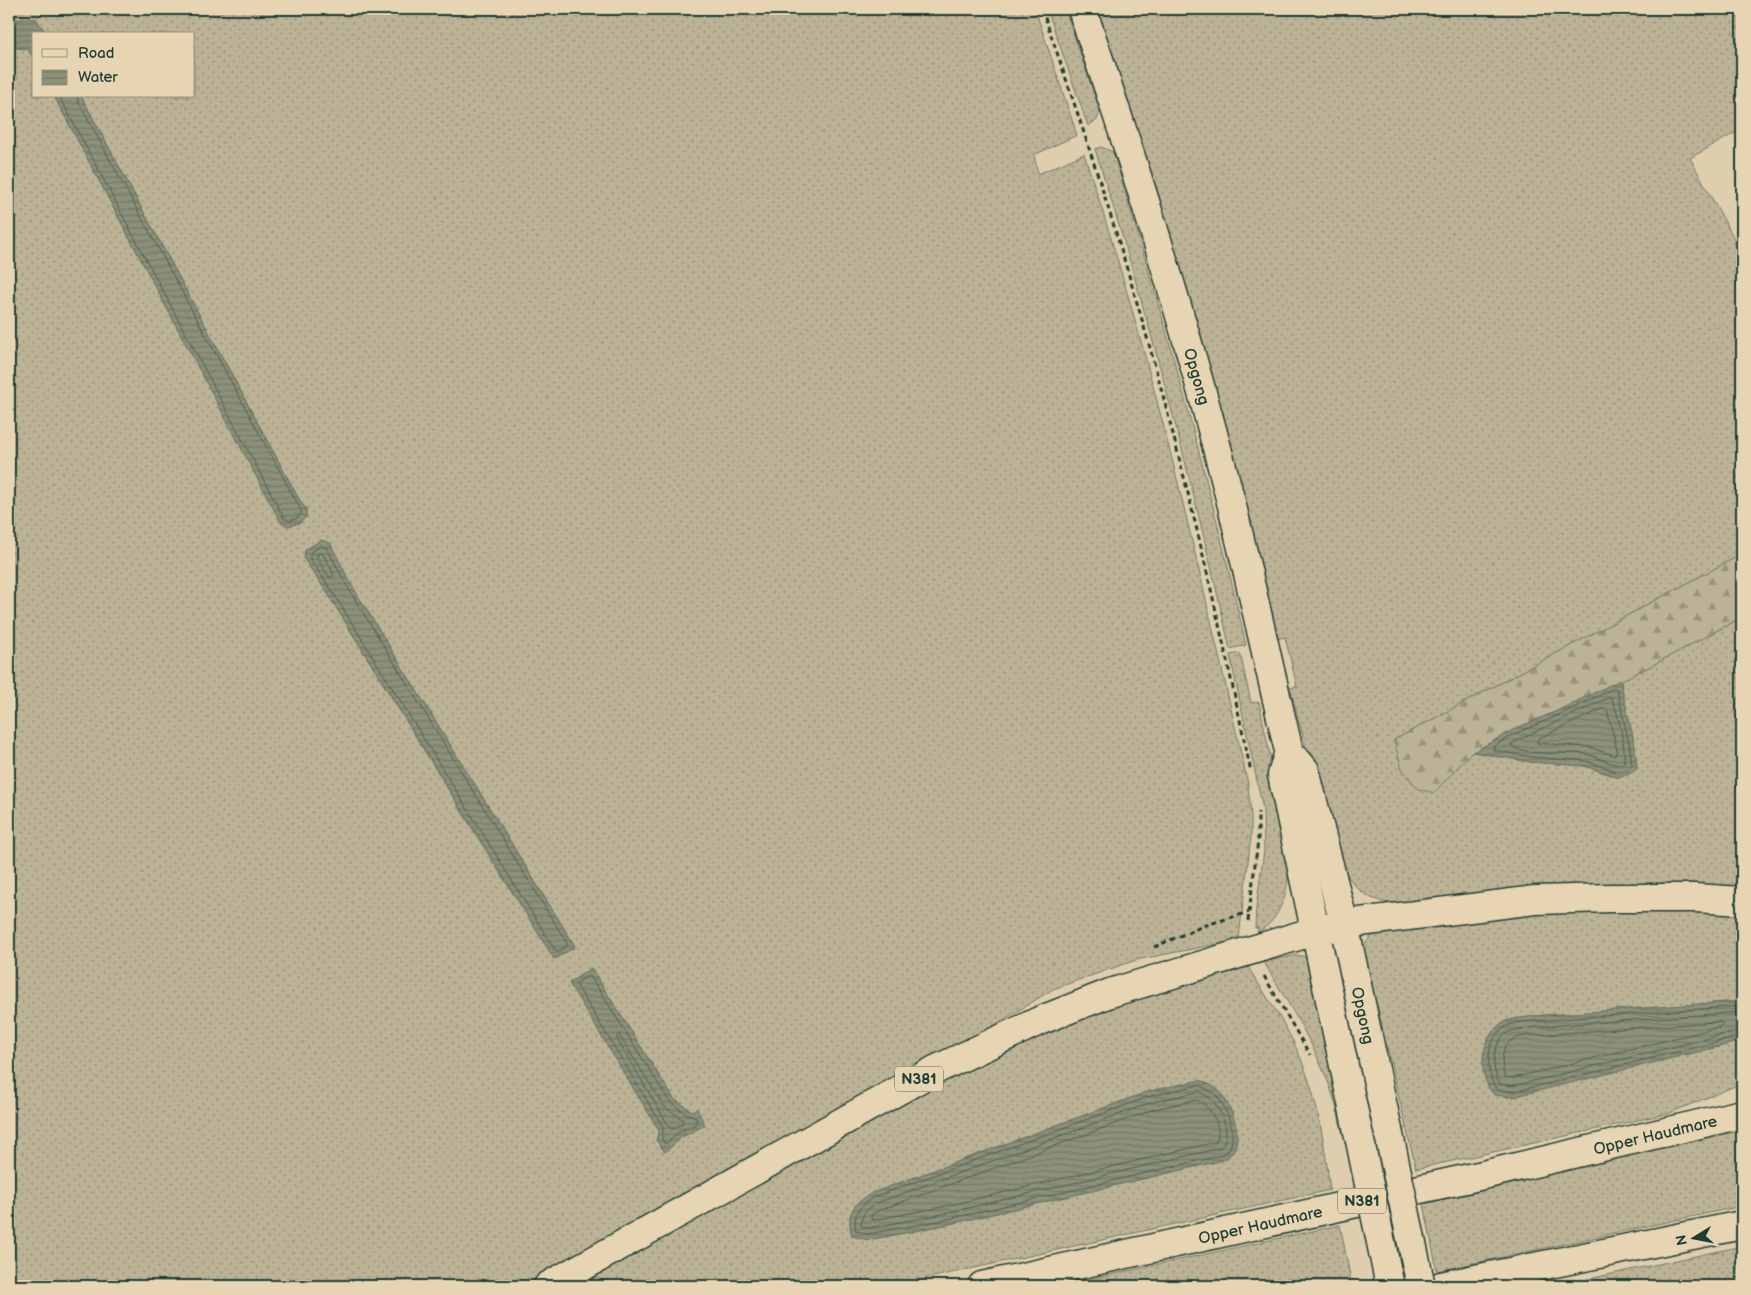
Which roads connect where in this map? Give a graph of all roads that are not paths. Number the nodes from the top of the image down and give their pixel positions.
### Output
1 (1082, 9) edge
2 (1289, 751) junction
3 (1742, 901) edge
4 (1344, 924) junction
5 (1315, 930) junction
6 (1742, 1114) edge
7 (1742, 1225) edge
8 (548, 1286) edge
9 (982, 1286) edge
10 (1390, 1286) edge
11 (1421, 1286) edge
12 (1442, 1286) edge

1 - 2 main road, Opgong
2 - 4 main road, Opgong
2 - 5 main road, Opgong
3 - 4 main road, N381
4 - 5 main road, N381
4 - 11 main road, Opgong, bridge
5 - 8 main road, N381
5 - 10 main road, Opgong, bridge
6 - 9 main road, Opper Haudmare / N381
7 - 12 main road

